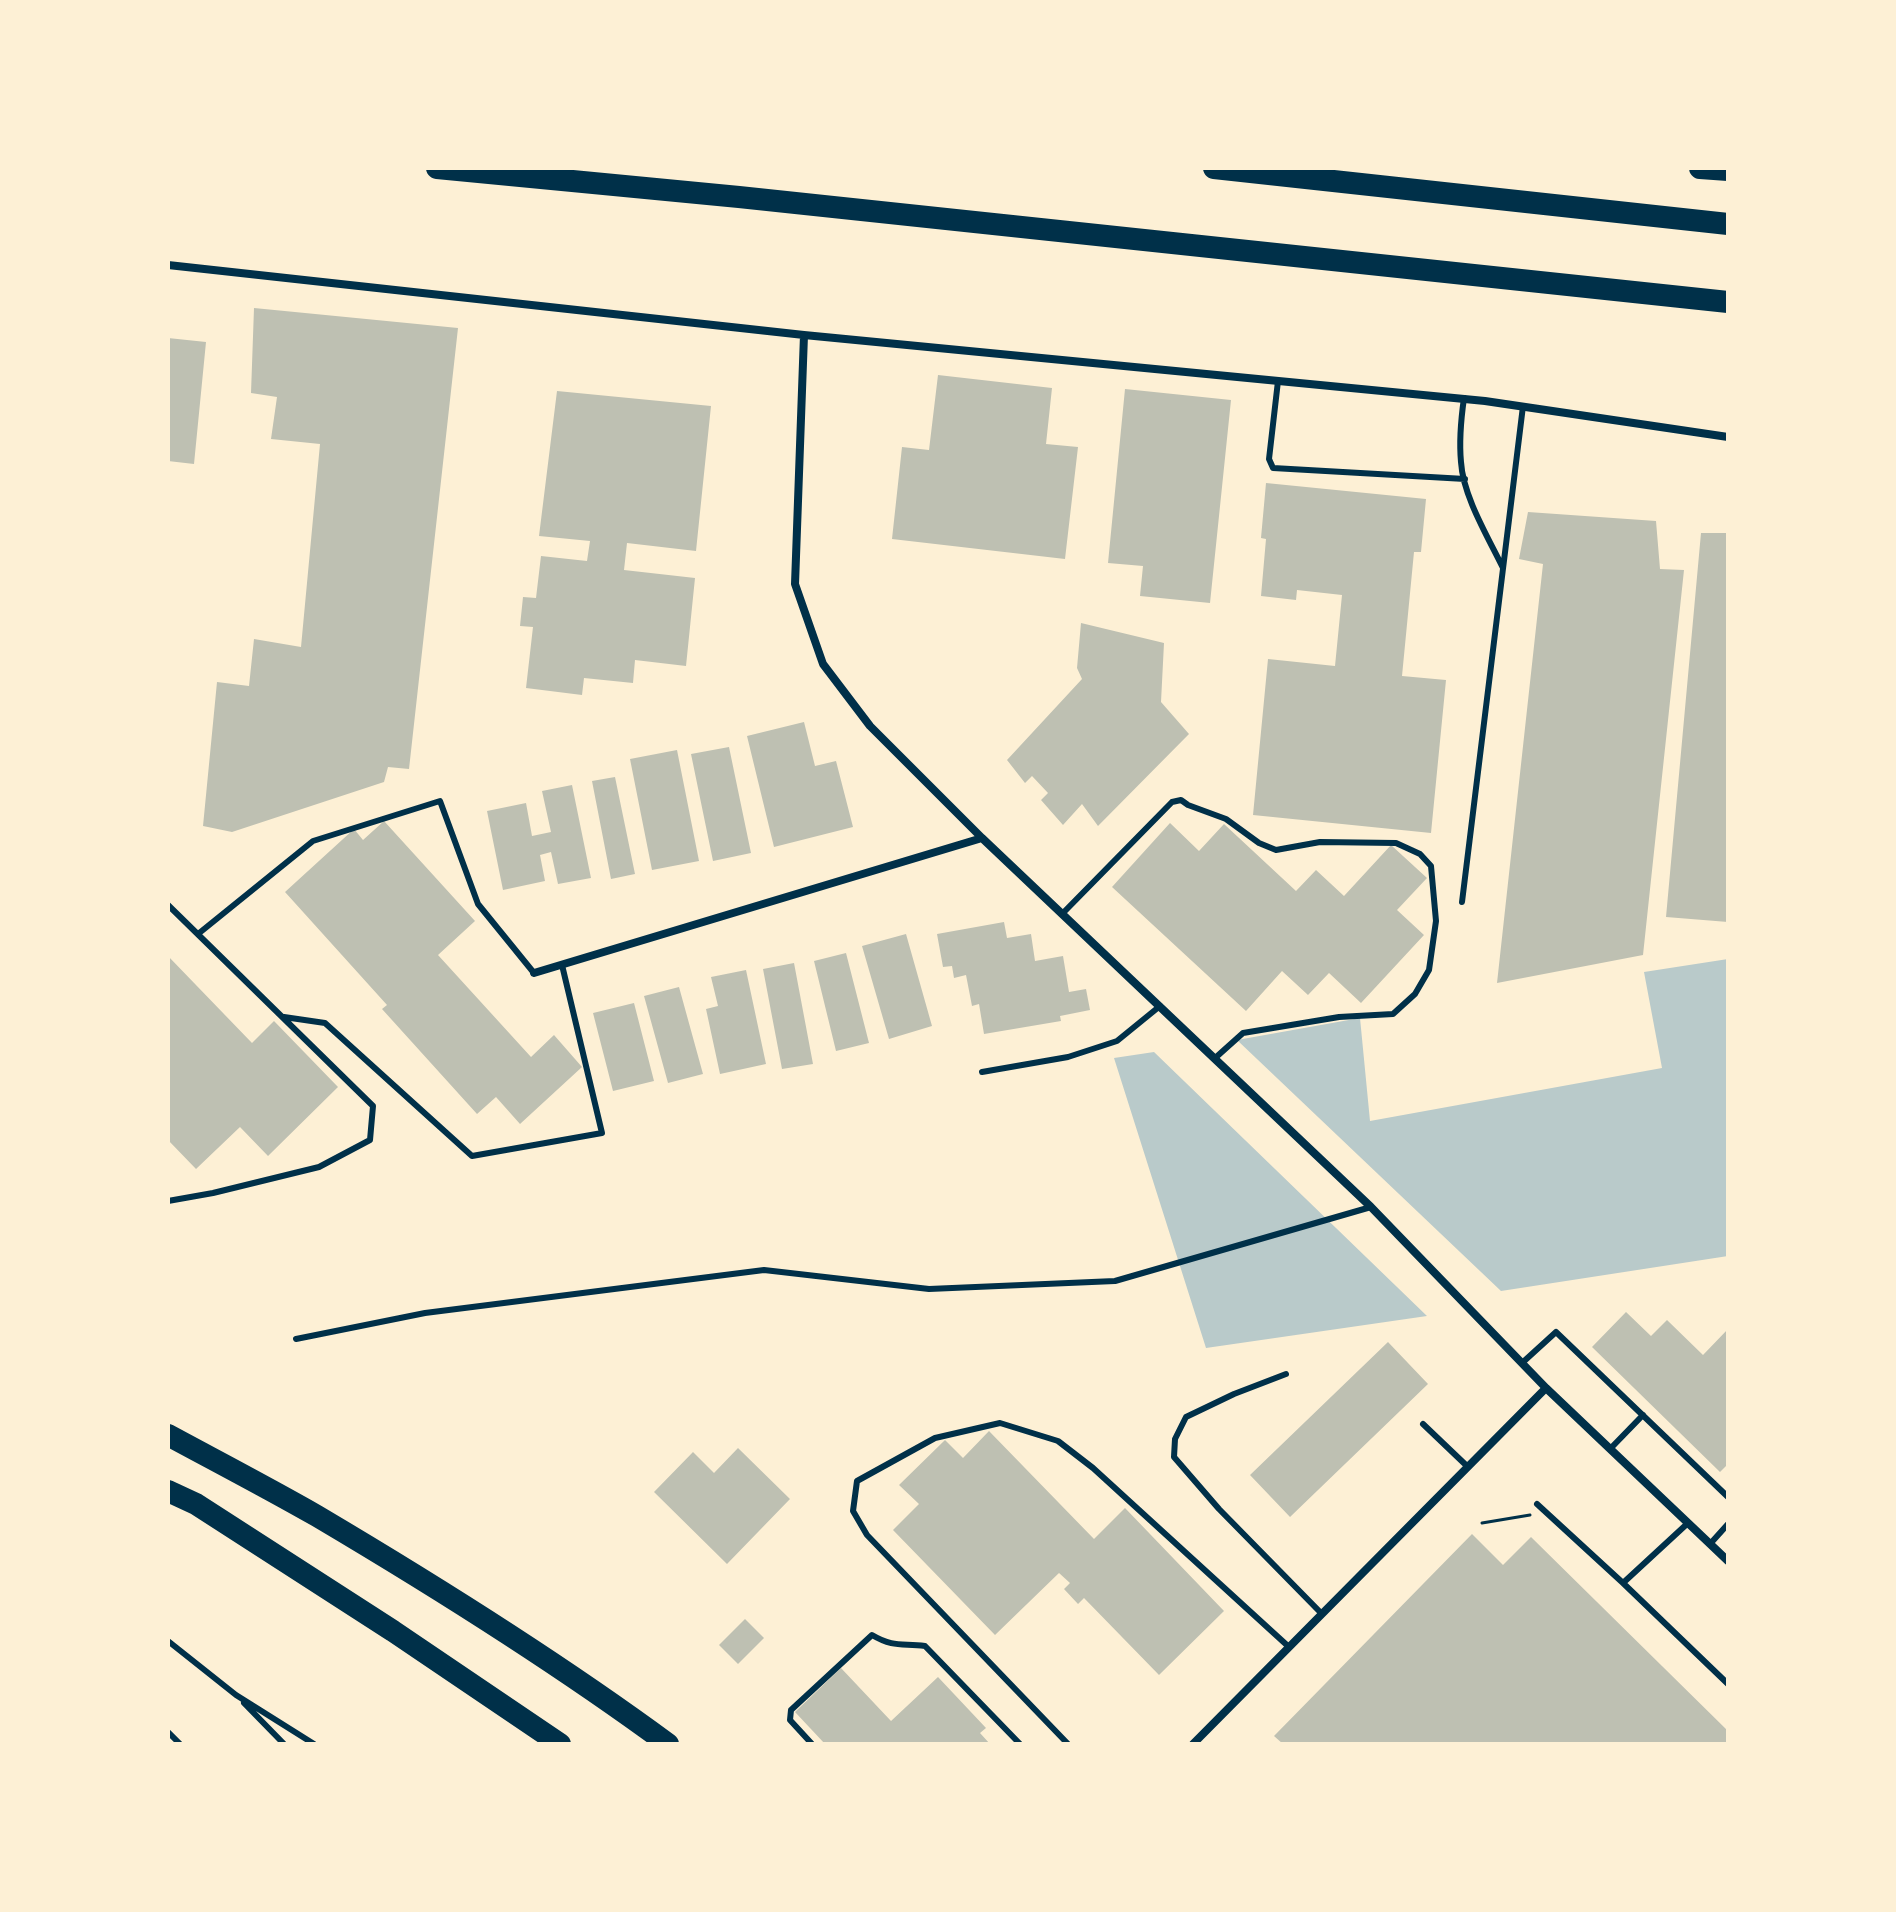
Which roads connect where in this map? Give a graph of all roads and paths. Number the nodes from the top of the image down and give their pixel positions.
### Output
1 (437, 168) edge
2 (1214, 168) edge
3 (1700, 168) edge
4 (1728, 170) edge
5 (1728, 224) edge
6 (168, 265) edge
7 (1728, 302) edge
8 (804, 335) junction
9 (1278, 381) junction
10 (1464, 398) junction
11 (1523, 406) junction
12 (1728, 437) edge
13 (1465, 479) junction
14 (1503, 568) junction
15 (982, 838) junction
16 (1462, 902) dead end
17 (168, 905) edge
18 (1062, 914) junction
19 (198, 934) junction
20 (562, 965) junction
21 (534, 973) joint
22 (1160, 1006) junction
23 (284, 1017) junction
24 (1214, 1059) junction
25 (982, 1072) dead end
26 (168, 1201) edge
27 (1371, 1207) junction
28 (296, 1339) dead end
29 (1522, 1363) junction
30 (1286, 1374) dead end
31 (1546, 1388) junction
32 (1643, 1415) junction
33 (1423, 1424) dead end
34 (168, 1435) edge
35 (1610, 1449) junction
36 (1468, 1467) junction
37 (168, 1491) edge
38 (1728, 1497) edge
39 (1537, 1504) dead end
40 (1546, 1512) junction
41 (1482, 1523) dead end
42 (1688, 1523) junction
43 (1728, 1524) edge
44 (1710, 1544) junction
45 (1728, 1561) edge
46 (1623, 1583) junction
47 (1322, 1614) junction
48 (168, 1641) edge
49 (1289, 1647) junction
50 (1728, 1684) edge
51 (236, 1695) junction
52 (626, 1714) junction
53 (168, 1732) edge
54 (180, 1744) edge
55 (284, 1744) edge
56 (314, 1744) edge
57 (560, 1744) edge
58 (668, 1744) edge
59 (675, 1744) edge
60 (812, 1744) edge
61 (1020, 1744) edge
62 (1068, 1744) edge
63 (1193, 1744) edge

1 - 7 highway
2 - 5 highway
3 - 4 highway
6 - 8 street
8 - 9 street
8 - 15 street
9 - 10 street
9 - 13 lane
10 - 11 street
10 - 13 lane
11 - 12 street
11 - 14 lane
13 - 14 lane
14 - 16 lane
15 - 18 street
15 - 20 street
17 - 19 lane
18 - 22 street
18 - 24 lane
19 - 21 lane
19 - 23 lane
20 - 21 street
20 - 23 lane
22 - 24 street
22 - 25 lane
23 - 26 lane
24 - 27 street
27 - 28 lane
27 - 29 street
29 - 31 street
29 - 32 lane
30 - 47 lane
31 - 35 street
31 - 36 street
32 - 35 lane
32 - 38 lane
33 - 36 lane
34 - 52 highway
35 - 42 street
36 - 47 street
37 - 57 highway
39 - 40 lane
40 - 41 path
40 - 46 lane
42 - 44 street
42 - 46 lane
43 - 44 lane
44 - 45 street
46 - 50 lane
47 - 49 street
48 - 51 lane
49 - 62 lane
49 - 63 street
51 - 55 lane
51 - 56 lane
52 - 58 highway
52 - 59 highway
53 - 54 lane
60 - 61 lane

